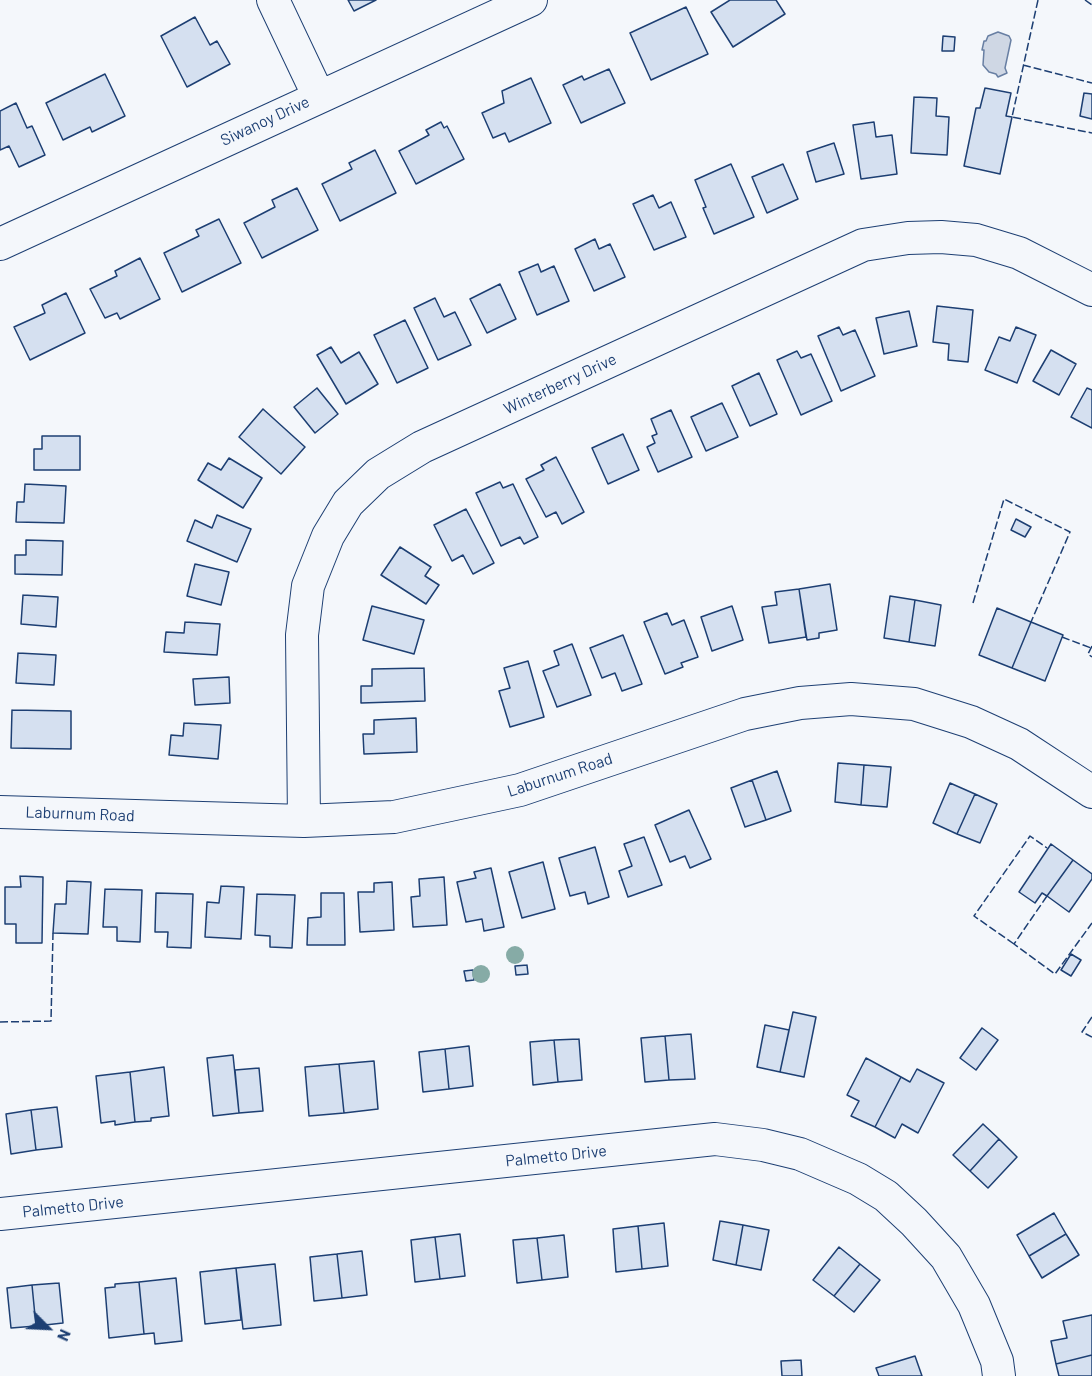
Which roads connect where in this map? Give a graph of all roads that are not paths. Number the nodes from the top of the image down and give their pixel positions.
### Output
1 (273, 0) edge
2 (531, 0) edge
3 (319, 97) junction
4 (0, 244) edge
5 (1092, 290) edge
6 (1092, 792) edge
7 (0, 812) edge
8 (303, 821) junction
9 (0, 1214) edge
10 (999, 1376) edge

1 - 3 street
2 - 3 street, Siwanoy Drive
3 - 4 street, Siwanoy Drive
5 - 8 street, Winterberry Drive
6 - 8 street, Laburnum Road
7 - 8 street, Laburnum Road
9 - 10 street, Palmetto Drive

